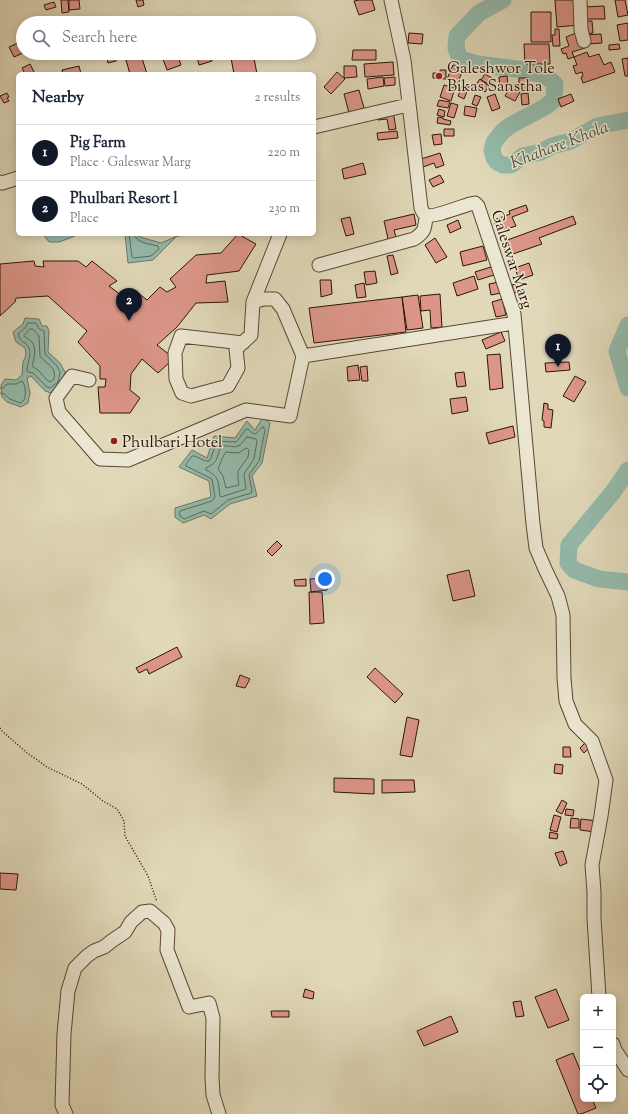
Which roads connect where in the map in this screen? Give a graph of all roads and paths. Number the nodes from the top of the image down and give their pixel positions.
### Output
1 (391, 0) edge
2 (580, 0) edge
3 (584, 41) dead end
4 (408, 105) junction
5 (316, 127) edge
6 (16, 179) edge
7 (0, 182) edge
8 (426, 216) junction
9 (279, 236) edge
10 (319, 264) dead end
11 (253, 302) junction
12 (515, 323) junction
13 (243, 343) junction
14 (303, 356) junction
15 (89, 380) dead end
16 (0, 728) edge
17 (157, 903) dead end
18 (599, 994) edge
19 (616, 1052) edge
20 (628, 1070) edge
21 (66, 1114) edge
22 (219, 1114) edge

1 - 4 street
2 - 3 street
4 - 5 street
4 - 8 street
6 - 7 street
8 - 10 street
8 - 12 street, Galeswar Marg
9 - 11 street
11 - 13 street
11 - 14 street
12 - 14 street
12 - 18 street, Galeswar Marg
13 - 13 street
14 - 15 street
16 - 17 path
19 - 20 street
21 - 22 street

